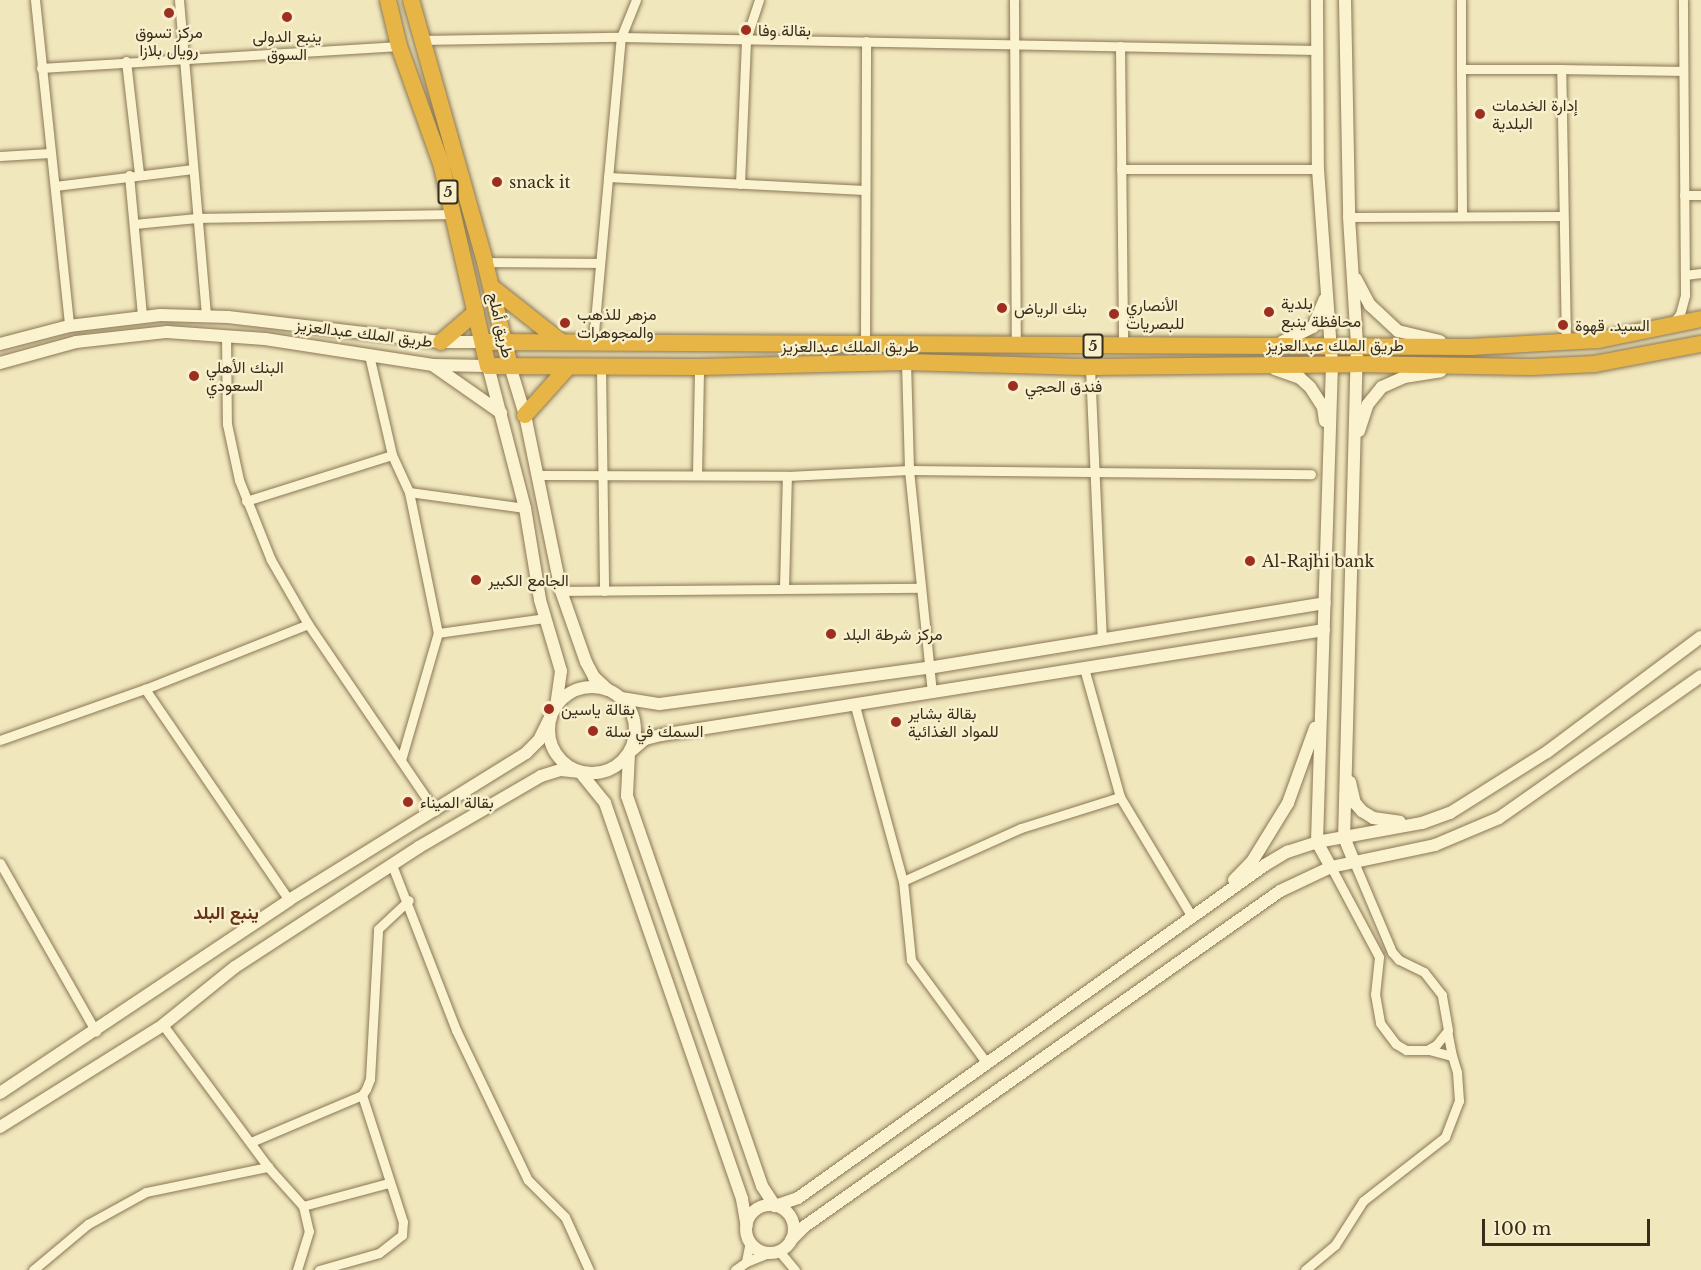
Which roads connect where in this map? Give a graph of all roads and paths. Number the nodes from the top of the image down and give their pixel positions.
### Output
1 (35, 0) edge
2 (179, 0) edge
3 (388, 0) edge
4 (411, 0) edge
5 (636, 0) edge
6 (759, 0) edge
7 (1014, 0) edge
8 (1317, 0) edge
9 (1345, 0) edge
10 (1461, 0) edge
11 (1683, 0) edge
12 (621, 37) junction
13 (746, 39) junction
14 (420, 40) junction
15 (866, 41) junction
16 (1013, 44) junction
17 (399, 46) junction
18 (1120, 46) junction
19 (1318, 50) junction
20 (184, 57) junction
21 (126, 61) junction
22 (41, 68) junction
23 (1461, 69) junction
24 (1560, 69) junction
25 (1683, 71) junction
26 (50, 153) junction
27 (0, 156) edge
28 (193, 169) junction
29 (1121, 169) junction
30 (1318, 169) junction
31 (134, 174) junction
32 (608, 177) junction
33 (740, 184) junction
34 (55, 186) junction
35 (865, 190) junction
36 (1683, 195) junction
37 (1701, 195) edge
38 (453, 214) junction
39 (1462, 215) junction
40 (1563, 216) junction
41 (1349, 217) junction
42 (197, 218) junction
43 (134, 224) junction
44 (486, 262) junction
45 (600, 263) junction
46 (1352, 268) junction
47 (1701, 273) edge
48 (1685, 275) junction
49 (1326, 282) junction
50 (492, 288) junction
51 (476, 312) junction
52 (142, 316) junction
53 (206, 316) junction
54 (1701, 319) edge
55 (69, 326) junction
56 (1669, 328) junction
57 (225, 335) junction
58 (441, 342) junction
59 (483, 342) junction
60 (505, 342) junction
61 (560, 342) junction
62 (593, 343) junction
63 (1566, 343) junction
64 (0, 344) edge
65 (1332, 344) junction
66 (1357, 344) junction
67 (1701, 344) edge
68 (865, 346) junction
69 (1016, 346) junction
70 (1251, 346) junction
71 (1123, 347) junction
72 (1471, 347) junction
73 (369, 356) junction
74 (906, 362) junction
75 (0, 363) edge
76 (1332, 364) junction
77 (1356, 364) junction
78 (434, 365) junction
79 (1256, 365) junction
80 (488, 366) junction
81 (510, 366) junction
82 (1471, 366) junction
83 (568, 367) junction
84 (699, 367) junction
85 (1090, 367) junction
86 (601, 368) junction
87 (501, 413) junction
88 (525, 415) junction
89 (1330, 448) junction
90 (1354, 449) junction
91 (392, 455) junction
92 (909, 470) junction
93 (1094, 471) junction
94 (1311, 474) dead end
95 (538, 475) junction
96 (600, 475) junction
97 (697, 475) junction
98 (787, 476) junction
99 (409, 492) junction
100 (246, 501) junction
101 (525, 508) junction
102 (784, 587) junction
103 (919, 588) junction
104 (561, 591) junction
105 (604, 591) junction
106 (1325, 603) junction
107 (545, 618) junction
108 (308, 624) junction
109 (1324, 630) junction
110 (438, 633) junction
111 (1102, 637) junction
112 (1701, 637) edge
113 (928, 668) junction
114 (1084, 668) junction
115 (1701, 676) edge
116 (1322, 688) junction
117 (145, 689) junction
118 (608, 690) junction
119 (932, 693) junction
120 (621, 698) junction
121 (556, 705) junction
122 (855, 706) junction
123 (550, 717) junction
124 (0, 740) edge
125 (1346, 741) junction
126 (629, 753) junction
127 (401, 760) junction
128 (580, 772) junction
129 (1120, 797) junction
130 (435, 811) junction
131 (1422, 823) junction
132 (1344, 837) junction
133 (1317, 842) junction
134 (1354, 862) junction
135 (0, 863) edge
136 (392, 865) junction
137 (1331, 867) junction
138 (903, 881) junction
139 (1217, 899) junction
140 (289, 900) junction
141 (409, 900) junction
142 (1192, 917) junction
143 (163, 1025) junction
144 (1448, 1030) junction
145 (96, 1032) junction
146 (1426, 1050) junction
147 (1452, 1056) junction
148 (986, 1062) junction
149 (0, 1093) edge
150 (362, 1095) junction
151 (0, 1126) edge
152 (251, 1142) junction
153 (268, 1167) junction
154 (389, 1184) junction
155 (303, 1206) junction
156 (775, 1206) junction
157 (747, 1226) junction
158 (791, 1240) junction
159 (750, 1241) junction
160 (774, 1252) junction
161 (746, 1262) junction
162 (33, 1270) edge
163 (297, 1270) edge
164 (319, 1270) edge
165 (589, 1270) edge
166 (735, 1270) edge
167 (795, 1270) edge
168 (1305, 1270) edge

1 - 22 street
2 - 20 street
3 - 17 highway, طريق أملج / 5
4 - 14 highway, طريق أملج / 5
5 - 12 street
6 - 13 street
7 - 16 street
8 - 19 street
9 - 41 street
10 - 23 street
11 - 25 street
12 - 13 street
12 - 14 street
12 - 32 street
13 - 15 street
13 - 33 street
14 - 44 highway, طريق أملج / 5
15 - 16 street
15 - 35 street
16 - 18 street
16 - 69 street
17 - 20 street
17 - 38 highway, طريق أملج / 5
18 - 19 street
18 - 29 street
19 - 30 street
20 - 21 street
20 - 28 street
21 - 22 street
21 - 31 street
22 - 26 street
23 - 24 street
23 - 39 street
24 - 25 street
24 - 40 street
25 - 36 street
26 - 27 street
26 - 34 street
28 - 31 street
28 - 42 street
29 - 30 street
29 - 71 street
30 - 49 street
31 - 34 street
31 - 43 street
32 - 33 street
32 - 45 street
33 - 35 street
34 - 55 street
35 - 68 street
36 - 37 street
36 - 48 street
38 - 42 street
38 - 51 highway, طريق أملج / 5
39 - 40 street
39 - 41 street
40 - 63 street
41 - 46 street
42 - 43 street
42 - 53 street
43 - 52 street
44 - 45 street
44 - 50 highway, طريق أملج / 5
45 - 62 street
46 - 66 street
46 - 72 street
47 - 48 street
48 - 56 street
49 - 65 street
49 - 70 street
50 - 60 highway, طريق أملج / 5
50 - 61 highway
51 - 58 highway
51 - 59 highway, طريق أملج / 5
52 - 53 street, طريق الملك عبدالعزيز
52 - 55 street, طريق الملك عبدالعزيز
53 - 58 street, طريق الملك عبدالعزيز
54 - 56 highway, طريق الملك عبدالعزيز / 5
55 - 64 street, طريق الملك عبدالعزيز
56 - 63 highway, طريق الملك عبدالعزيز / 5
57 - 73 street, طريق الملك عبدالعزيز
57 - 75 street, طريق الملك عبدالعزيز
57 - 100 street
58 - 59 street, طريق الملك عبدالعزيز
59 - 60 highway, طريق الملك عبدالعزيز / 5
59 - 80 highway, طريق أملج / 5
60 - 61 highway, طريق الملك عبدالعزيز / 5
60 - 81 highway, طريق أملج / 5
61 - 62 highway, طريق الملك عبدالعزيز / 5
62 - 68 highway, طريق الملك عبدالعزيز / 5
63 - 72 highway, طريق الملك عبدالعزيز / 5
65 - 66 highway, طريق الملك عبدالعزيز / 5
65 - 70 highway, طريق الملك عبدالعزيز / 5
65 - 76 street
66 - 72 highway, طريق الملك عبدالعزيز / 5
66 - 77 street
67 - 82 highway, طريق الملك عبدالعزيز / 5
68 - 69 highway, طريق الملك عبدالعزيز / 5
69 - 71 highway, طريق الملك عبدالعزيز / 5
70 - 71 highway, طريق الملك عبدالعزيز / 5
73 - 78 street, طريق الملك عبدالعزيز
73 - 91 street
74 - 84 highway, طريق الملك عبدالعزيز / 5
74 - 85 highway, طريق الملك عبدالعزيز / 5
74 - 92 street
76 - 77 highway, طريق الملك عبدالعزيز / 5
76 - 79 highway, طريق الملك عبدالعزيز / 5
76 - 89 street
77 - 82 highway, طريق الملك عبدالعزيز / 5
77 - 90 street
78 - 80 street, طريق الملك عبدالعزيز
78 - 87 street
79 - 85 highway, طريق الملك عبدالعزيز / 5
79 - 89 street
80 - 81 highway, طريق أملج / 5
80 - 87 street
81 - 83 highway, طريق الملك عبدالعزيز / 5
81 - 88 street
82 - 90 street
83 - 86 highway, طريق الملك عبدالعزيز / 5
83 - 88 highway
84 - 86 highway, طريق الملك عبدالعزيز / 5
84 - 97 street
85 - 93 street
86 - 96 street
87 - 101 street
88 - 95 street
89 - 106 street
90 - 125 street
91 - 99 street
91 - 100 street
92 - 93 street
92 - 98 street
92 - 103 street
93 - 94 street
93 - 111 street
95 - 96 street
95 - 104 street
96 - 97 street
96 - 105 street
97 - 98 street
98 - 102 street
99 - 101 street
99 - 110 street
100 - 108 street
101 - 107 street
102 - 103 street
102 - 105 street
103 - 113 street
104 - 105 street
104 - 118 street
106 - 109 street
106 - 111 street
107 - 110 street
107 - 121 street
108 - 117 street
108 - 127 street
109 - 114 street
109 - 116 street
110 - 127 street
111 - 113 street
112 - 131 street
113 - 119 street
113 - 120 street
114 - 119 street
114 - 129 street
115 - 134 street
116 - 133 street
116 - 139 street
117 - 124 street
117 - 140 street
118 - 120 street
118 - 121 street
119 - 122 street
120 - 126 street
121 - 123 street
122 - 126 street
122 - 138 street
123 - 128 street
123 - 130 street
125 - 131 street
125 - 132 street
126 - 128 street
126 - 156 street
127 - 130 street
128 - 136 street
128 - 157 street
129 - 138 street
129 - 142 street
130 - 140 street
131 - 132 street
132 - 133 street
132 - 134 street
133 - 137 street
133 - 139 street
134 - 137 street
134 - 144 street
135 - 145 street
136 - 141 street
136 - 143 street
137 - 146 street
137 - 158 street
138 - 148 street
139 - 142 street
140 - 145 street
141 - 150 street
141 - 165 street
142 - 148 street
143 - 151 street
143 - 152 street
144 - 146 street
144 - 147 street
145 - 149 street
146 - 147 street
147 - 168 street
148 - 156 street
150 - 152 street
150 - 154 street
152 - 153 street
153 - 155 street
153 - 162 street
154 - 155 street
154 - 164 street
155 - 163 street
156 - 157 street
156 - 158 street
157 - 159 street
158 - 160 street
159 - 160 street
159 - 161 street
160 - 161 street
160 - 167 street
161 - 166 street

